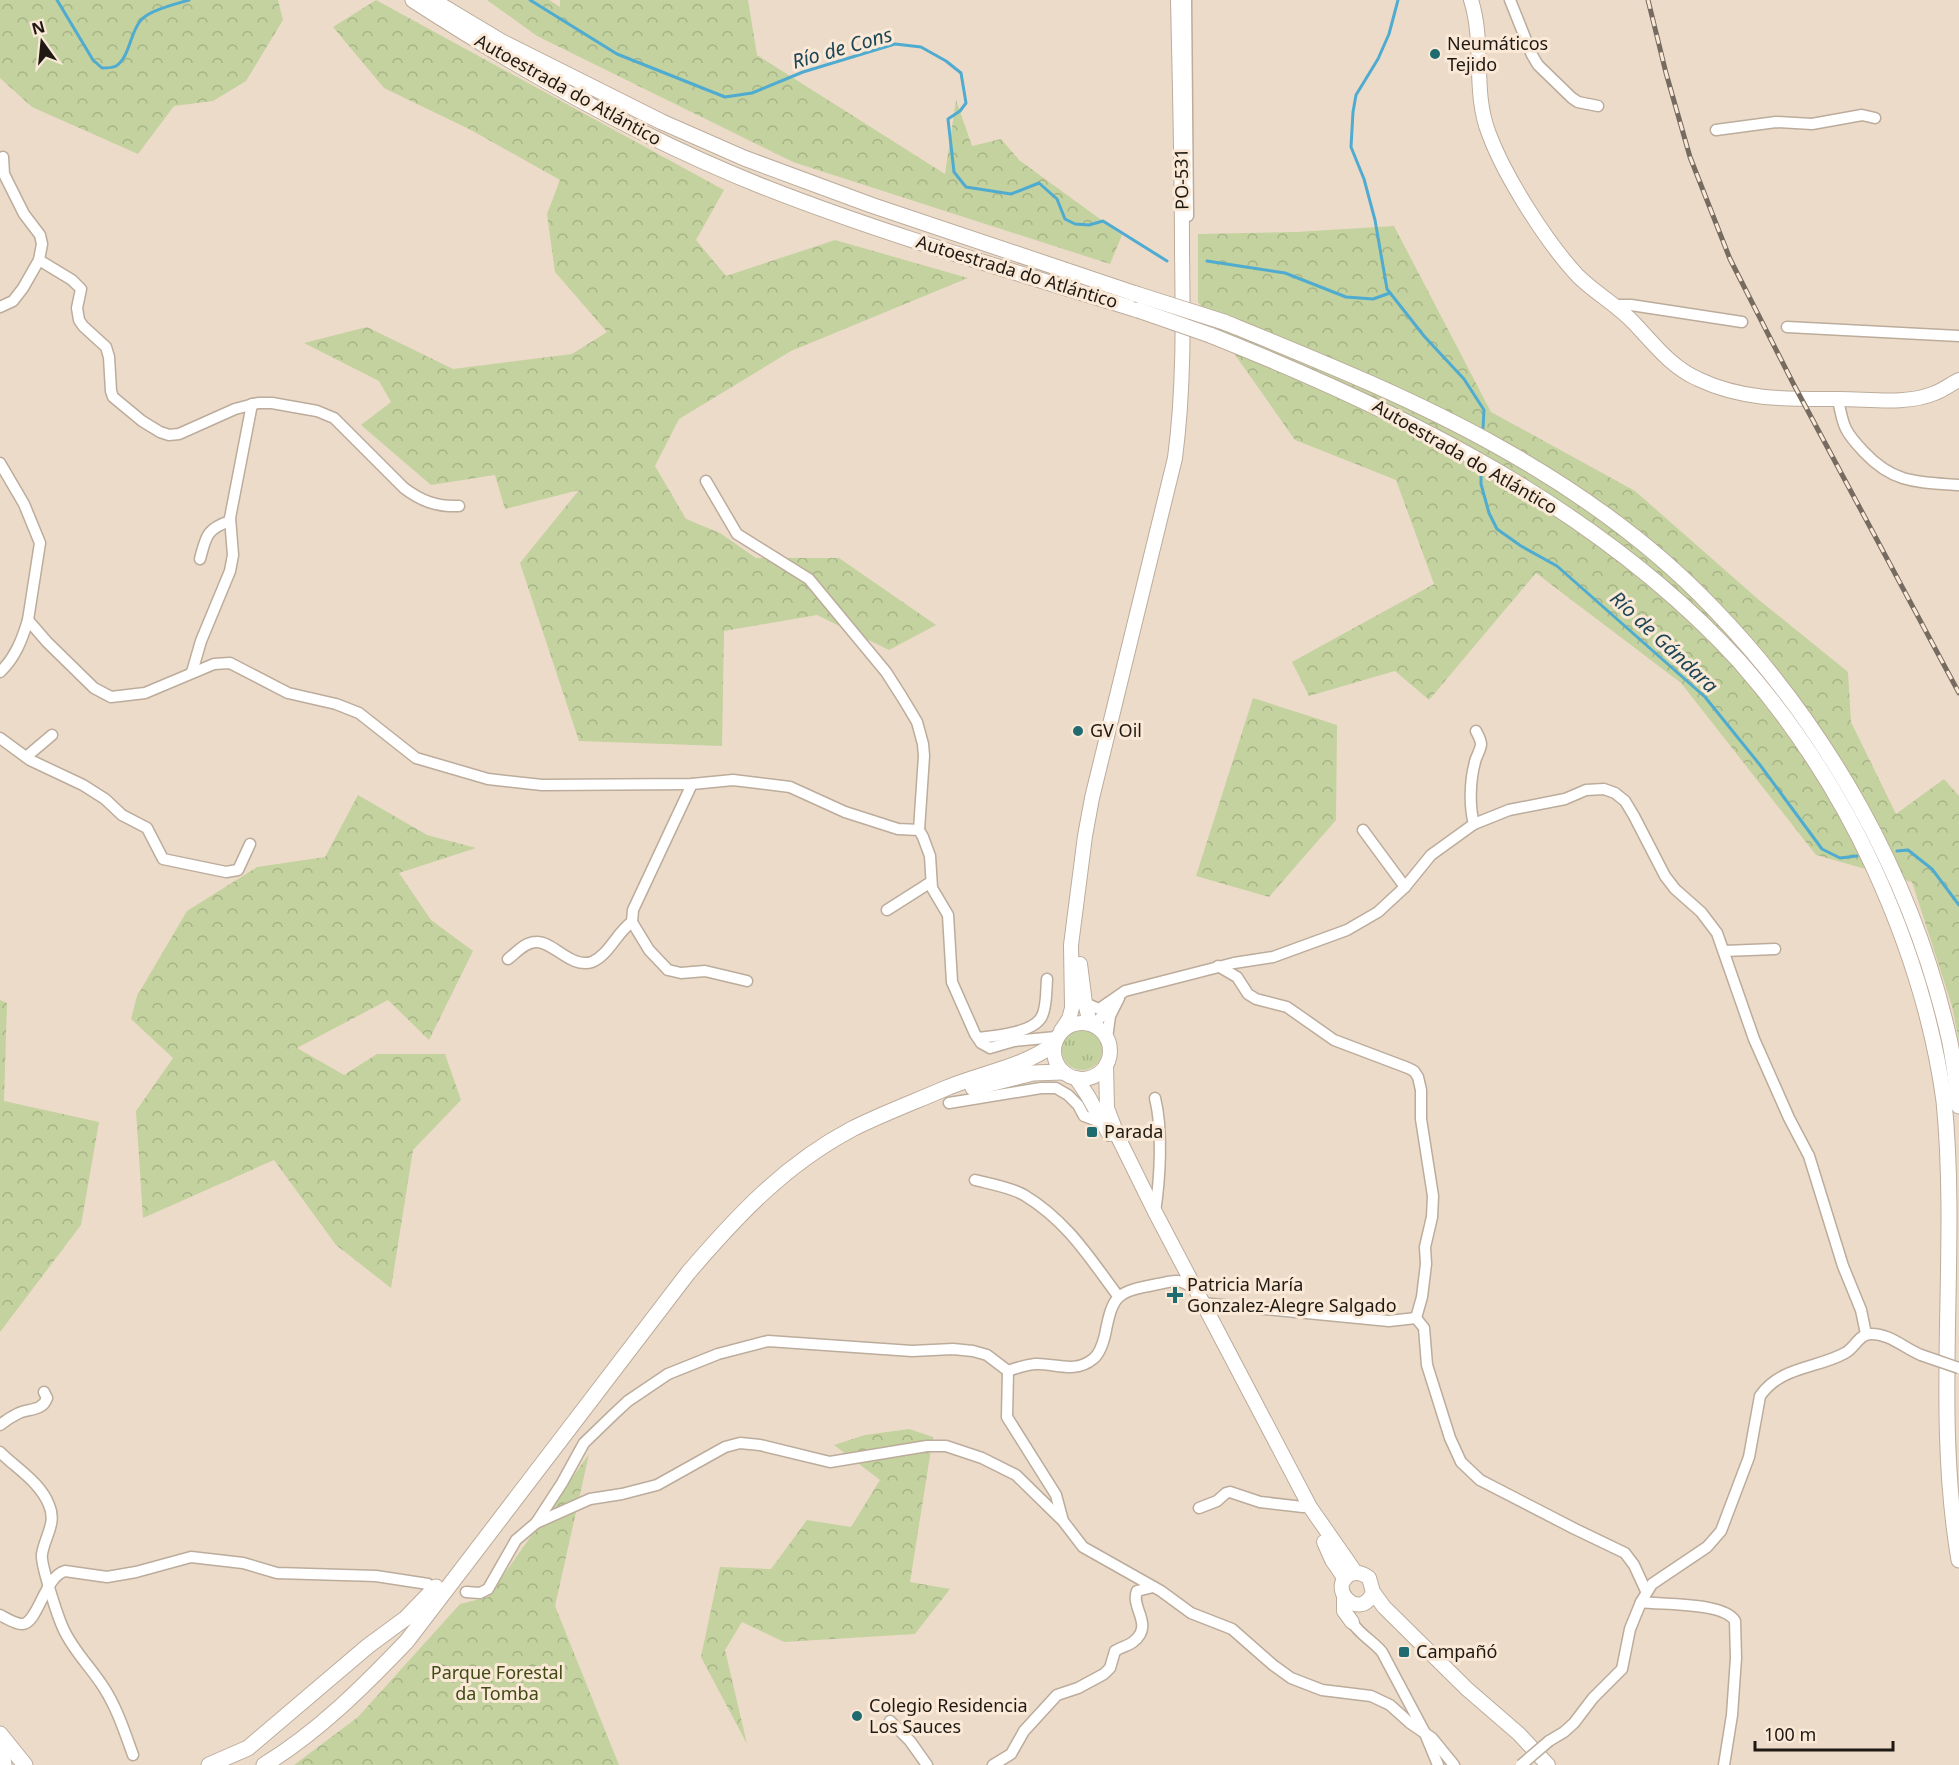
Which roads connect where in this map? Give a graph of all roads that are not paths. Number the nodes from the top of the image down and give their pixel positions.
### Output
1 (413, 0) edge
2 (432, 0) edge
3 (1176, 0) edge
4 (1186, 0) edge
5 (1471, 0) edge
6 (1510, 0) edge
7 (1598, 106) dead end
8 (1875, 118) dead end
9 (1716, 130) dead end
10 (3, 157) dead end
11 (39, 260) junction
12 (1183, 285) junction
13 (1137, 302) junction
14 (1615, 305) junction
15 (0, 307) edge
16 (1742, 322) dead end
17 (1788, 327) dead end
18 (1959, 336) edge
19 (1959, 380) edge
20 (1838, 399) junction
21 (252, 404) junction
22 (0, 463) edge
23 (706, 481) dead end
24 (1959, 485) edge
25 (459, 506) dead end
26 (230, 521) junction
27 (200, 559) dead end
28 (28, 620) junction
29 (0, 672) edge
30 (192, 672) junction
31 (1476, 731) dead end
32 (52, 735) dead end
33 (0, 738) edge
34 (26, 757) junction
35 (692, 784) junction
36 (1474, 824) junction
37 (918, 830) junction
38 (1363, 830) dead end
39 (250, 844) dead end
40 (931, 882) junction
41 (1405, 887) junction
42 (887, 910) dead end
43 (1075, 910) junction
44 (632, 922) junction
45 (1775, 950) dead end
46 (1724, 951) junction
47 (508, 959) dead end
48 (1218, 966) junction
49 (1047, 979) dead end
50 (747, 981) dead end
51 (1125, 991) junction
52 (1085, 1003) junction
53 (1108, 1003) junction
54 (1092, 1024) junction
55 (1057, 1037) junction
56 (978, 1038) junction
57 (1107, 1038) junction
58 (1024, 1041) junction
59 (1033, 1057) junction
60 (1106, 1065) junction
61 (1069, 1075) junction
62 (1155, 1098) dead end
63 (949, 1103) dead end
64 (909, 1104) junction
65 (1959, 1106) edge
66 (1104, 1124) junction
67 (975, 1180) dead end
68 (1159, 1180) junction
69 (1142, 1185) junction
70 (1155, 1212) junction
71 (1177, 1276) junction
72 (1118, 1296) junction
73 (1208, 1306) junction
74 (1416, 1318) junction
75 (1866, 1334) junction
76 (1959, 1368) edge
77 (1008, 1371) junction
78 (44, 1392) dead end
79 (0, 1425) edge
80 (0, 1452) edge
81 (548, 1455) junction
82 (1303, 1507) junction
83 (1199, 1508) dead end
84 (1063, 1521) junction
85 (536, 1523) junction
86 (1959, 1560) edge
87 (1349, 1576) junction
88 (49, 1584) junction
89 (428, 1584) dead end
90 (1153, 1587) junction
91 (1646, 1591) junction
92 (466, 1592) dead end
93 (1344, 1597) junction
94 (1366, 1599) junction
95 (1641, 1602) junction
96 (0, 1614) edge
97 (1352, 1622) junction
98 (890, 1721) dead end
99 (1424, 1731) junction
100 (0, 1735) edge
101 (133, 1755) dead end
102 (4, 1765) edge
103 (12, 1765) edge
104 (25, 1765) edge
105 (209, 1765) edge
106 (264, 1765) edge
107 (927, 1765) edge
108 (993, 1765) edge
109 (1438, 1765) edge
110 (1454, 1765) edge
111 (1521, 1765) edge
112 (1537, 1765) edge
113 (1548, 1765) edge
114 (1724, 1765) edge

1 - 13 highway, Autoestrada do Atlántico
2 - 13 highway, Autoestrada do Atlántico
3 - 12 main road, PO-531
4 - 12 street, PO-531
5 - 14 main road
6 - 7 street
8 - 9 street
10 - 11 street
11 - 15 street
11 - 21 street
12 - 43 main road, PO-531
13 - 65 highway, Autoestrada do Atlántico, bridge
13 - 86 highway, Autoestrada do Atlántico, bridge
14 - 16 street
14 - 20 main road
17 - 18 street
19 - 20 main road
20 - 24 street
21 - 25 street
21 - 26 street
22 - 28 street
23 - 37 street
26 - 27 street
26 - 30 street
28 - 29 street
28 - 30 street
30 - 35 street
31 - 36 street
32 - 34 street
33 - 34 street
34 - 39 street
35 - 37 street
35 - 44 street
36 - 41 street
36 - 46 street
37 - 40 street
38 - 41 street
40 - 42 street
40 - 56 street
41 - 48 street
43 - 52 main road
43 - 55 main road
44 - 47 street
44 - 50 street
45 - 46 street
46 - 75 street
48 - 51 street
48 - 74 street
49 - 56 street
51 - 53 street
51 - 57 street
52 - 53 street
52 - 54 main road
53 - 54 street
54 - 55 main road
54 - 57 main road
55 - 58 street
55 - 59 highway
55 - 61 main road
56 - 58 street
57 - 60 main road
58 - 59 street
59 - 64 highway
60 - 61 main road
60 - 69 main road
61 - 64 highway
61 - 66 main road
62 - 68 street
63 - 66 street
64 - 81 highway
66 - 71 main road
67 - 72 street
68 - 69 street
68 - 70 street
69 - 70 main road
70 - 73 main road
71 - 72 street
71 - 82 main road
72 - 77 street
73 - 74 street
73 - 87 main road
74 - 91 street
75 - 76 street, bridge
75 - 91 street
77 - 84 street
77 - 85 street
78 - 79 street
80 - 88 street
81 - 105 highway
81 - 106 highway
82 - 83 street
82 - 87 main road
84 - 85 street
84 - 90 street
85 - 92 street
87 - 93 main road
87 - 94 main road
88 - 89 street
88 - 96 street
88 - 101 street
90 - 99 street
90 - 108 street
91 - 95 street
93 - 94 main road
93 - 97 main road
94 - 97 main road
94 - 112 main road
94 - 113 main road
95 - 111 street, bridge
95 - 114 street
97 - 99 street
98 - 107 street
99 - 109 street
99 - 110 street
100 - 102 highway
100 - 103 highway
100 - 104 highway

